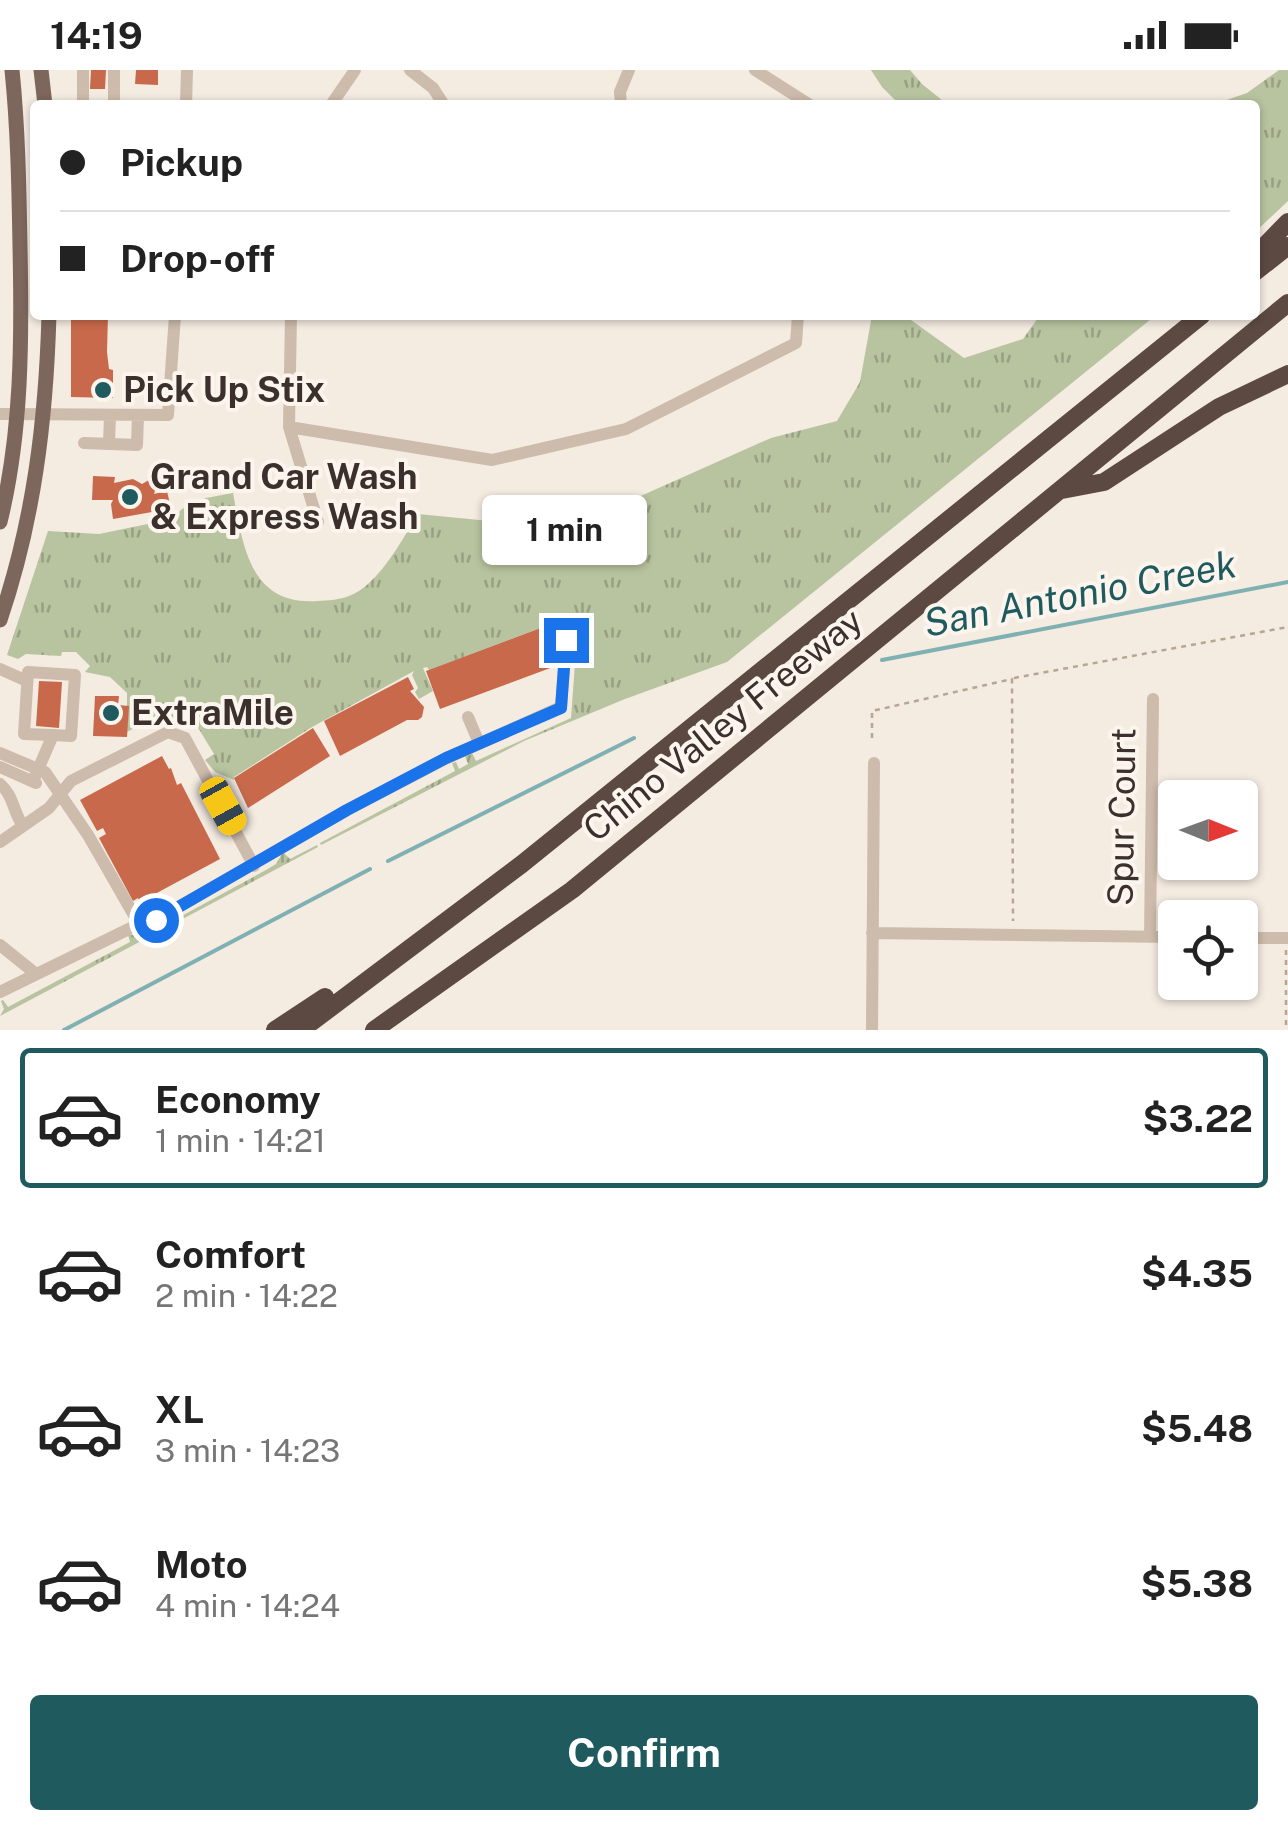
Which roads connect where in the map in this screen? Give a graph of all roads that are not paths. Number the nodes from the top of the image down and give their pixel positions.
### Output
1 (12, 70) edge
2 (41, 70) edge
3 (83, 70) edge
4 (114, 70) edge
5 (187, 70) edge
6 (355, 70) edge
7 (410, 70) edge
8 (630, 70) edge
9 (754, 70) edge
10 (44, 100) edge
11 (83, 100) edge
12 (114, 100) edge
13 (186, 100) edge
14 (334, 100) edge
15 (441, 100) edge
16 (621, 100) edge
17 (802, 100) edge
18 (1288, 222) edge
19 (1288, 246) edge
20 (1260, 251) edge
21 (1260, 268) edge
22 (1288, 303) edge
23 (48, 320) edge
24 (175, 320) edge
25 (291, 320) edge
26 (798, 320) edge
27 (1195, 320) edge
28 (1288, 374) edge
29 (0, 414) edge
30 (17, 414) junction
31 (45, 414) junction
32 (110, 415) junction
33 (138, 415) junction
34 (288, 427) junction
35 (84, 443) dead end
36 (109, 444) junction
37 (1062, 490) junction
38 (0, 522) edge
39 (318, 522) dead end
40 (0, 620) edge
41 (566, 640) dead end
42 (0, 669) edge
43 (27, 680) junction
44 (1153, 698) dead end
45 (468, 718) dead end
46 (53, 735) junction
47 (478, 743) junction
48 (0, 754) edge
49 (874, 764) dead end
50 (0, 768) edge
51 (36, 775) junction
52 (0, 784) edge
53 (57, 791) junction
54 (23, 826) junction
55 (0, 842) edge
56 (254, 866) junction
57 (138, 924) junction
58 (872, 933) junction
59 (1150, 936) junction
60 (1158, 936) edge
61 (1258, 938) edge
62 (1287, 938) edge
63 (0, 945) edge
64 (36, 974) junction
65 (362, 982) junction
66 (0, 992) edge
67 (275, 1030) edge
68 (301, 1030) edge
69 (374, 1030) edge
70 (872, 1030) edge

1 - 30 main road
2 - 10 main road
3 - 11 street
4 - 12 street
5 - 13 street
6 - 14 street
7 - 15 street
8 - 16 street
9 - 17 street
18 - 20 highway
19 - 21 highway
22 - 37 highway, Chino Valley Freeway
23 - 31 main road
24 - 33 street
25 - 34 street
26 - 34 street
27 - 65 highway, Chino Valley Freeway
28 - 37 highway
29 - 30 street
30 - 31 street
30 - 38 main road
31 - 32 street
31 - 40 main road
32 - 33 street
32 - 36 street
33 - 36 street
34 - 39 street
35 - 36 street
37 - 69 highway, Chino Valley Freeway
41 - 47 street
42 - 43 street
43 - 46 street
43 - 46 street
44 - 59 street, Spur Court
45 - 47 street
46 - 51 street
47 - 56 street
48 - 51 street
49 - 58 street
50 - 51 street
51 - 53 street
52 - 54 street
53 - 54 street
53 - 56 street
53 - 57 street
54 - 55 street
56 - 57 street
57 - 64 street
58 - 59 street
58 - 70 street
59 - 60 street
61 - 62 street
63 - 64 street
64 - 66 street
65 - 67 highway
65 - 68 highway, Chino Valley Freeway

